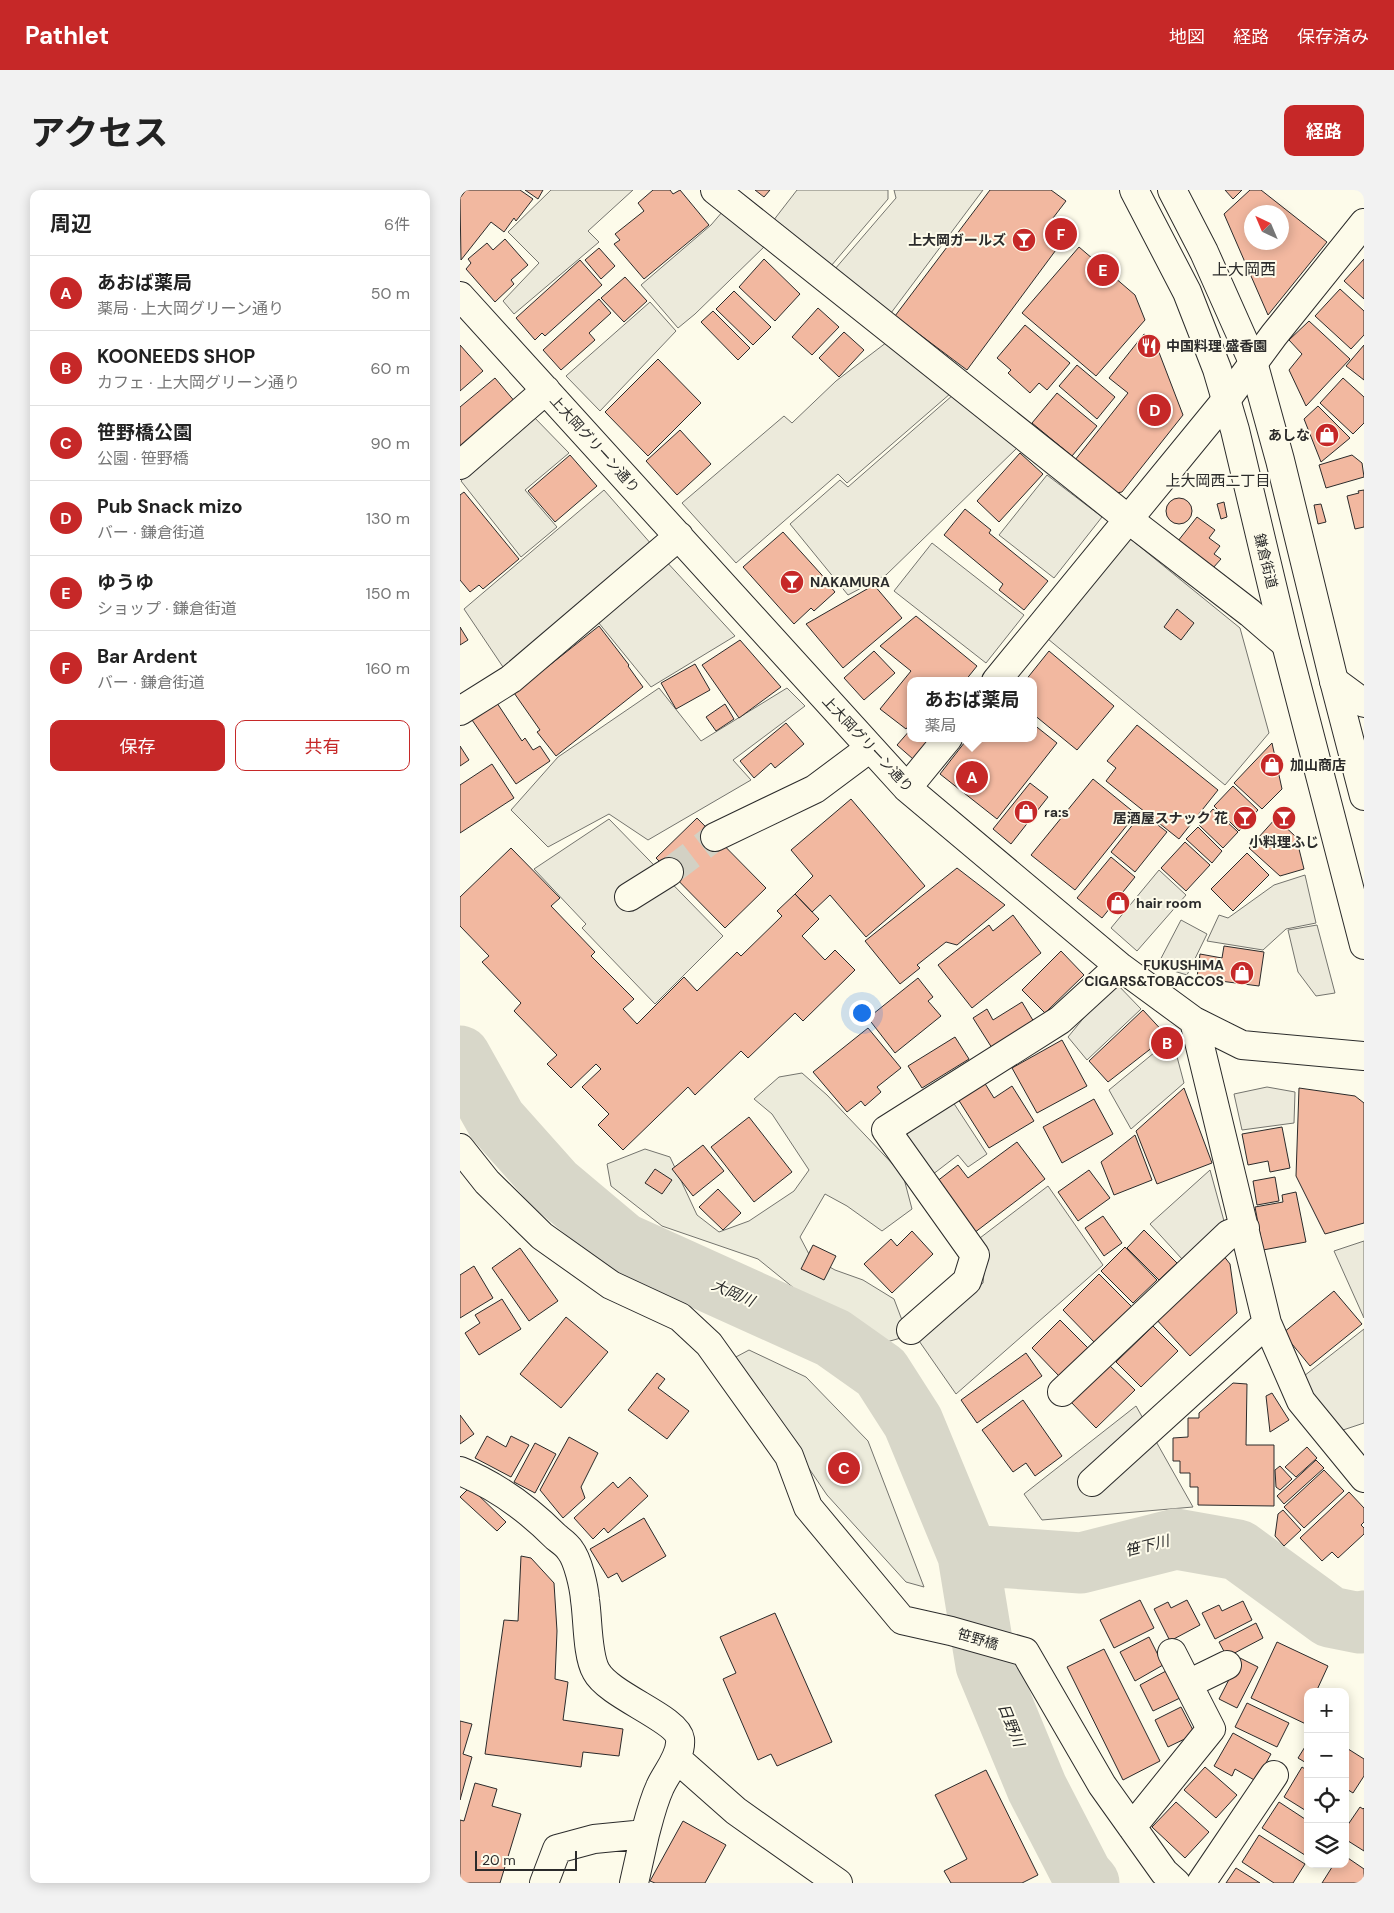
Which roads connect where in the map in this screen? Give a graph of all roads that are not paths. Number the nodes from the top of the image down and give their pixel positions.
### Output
1 (715, 190) edge
2 (1134, 190) edge
3 (1172, 190) edge
4 (1364, 223) edge
5 (460, 296) edge
6 (1254, 362) junction
7 (546, 390) junction
8 (1226, 400) junction
9 (460, 466) edge
10 (1128, 519) junction
11 (679, 536) junction
12 (1286, 644) junction
13 (999, 677) edge
14 (1334, 682) junction
15 (1364, 703) edge
16 (460, 711) edge
17 (945, 742) edge
18 (870, 748) junction
19 (907, 788) junction
20 (1364, 796) edge
21 (715, 837) tunnel mouth
22 (669, 872) tunnel mouth
23 (629, 897) dead end
24 (1364, 945) edge
25 (1120, 966) junction
26 (1194, 1021) junction
27 (1364, 1056) edge
28 (460, 1148) edge
29 (1245, 1228) junction
30 (1267, 1323) junction
31 (911, 1330) dead end
32 (1062, 1392) dead end
33 (460, 1471) edge
34 (1364, 1478) edge
35 (1092, 1482) dead end
36 (1172, 1653) dead end
37 (1227, 1665) dead end
38 (1188, 1684) junction
39 (676, 1758) junction
40 (1274, 1775) dead end
41 (1132, 1827) junction
42 (645, 1834) junction
43 (544, 1883) edge
44 (634, 1883) edge
45 (838, 1883) edge
46 (1176, 1883) edge
47 (1201, 1883) edge

1 - 10 street
2 - 8 street, 鎌倉街道
3 - 6 street
4 - 6 street
5 - 7 street, 上大岡グリーン通り
6 - 8 street
6 - 14 street
7 - 9 street
7 - 11 street, 上大岡グリーン通り
8 - 10 street
8 - 12 street, 鎌倉街道
10 - 12 street
10 - 13 street
11 - 16 street
11 - 18 street, 上大岡グリーン通り
12 - 24 street, 鎌倉街道
14 - 15 street
14 - 20 street
17 - 19 street
18 - 19 street, 上大岡グリーン通り
18 - 21 street
19 - 25 street, 上大岡グリーン通り
22 - 23 street
25 - 26 street, 上大岡グリーン通り
25 - 31 street
26 - 27 street, 上大岡グリーン通り
26 - 29 street
28 - 41 street, 笹野橋
29 - 30 street
29 - 32 street
30 - 34 street
30 - 35 street
33 - 39 street
36 - 38 street
37 - 38 street
38 - 41 street
39 - 42 street
39 - 45 street
40 - 47 street
41 - 46 street, 笹野橋
42 - 43 street
42 - 44 street

